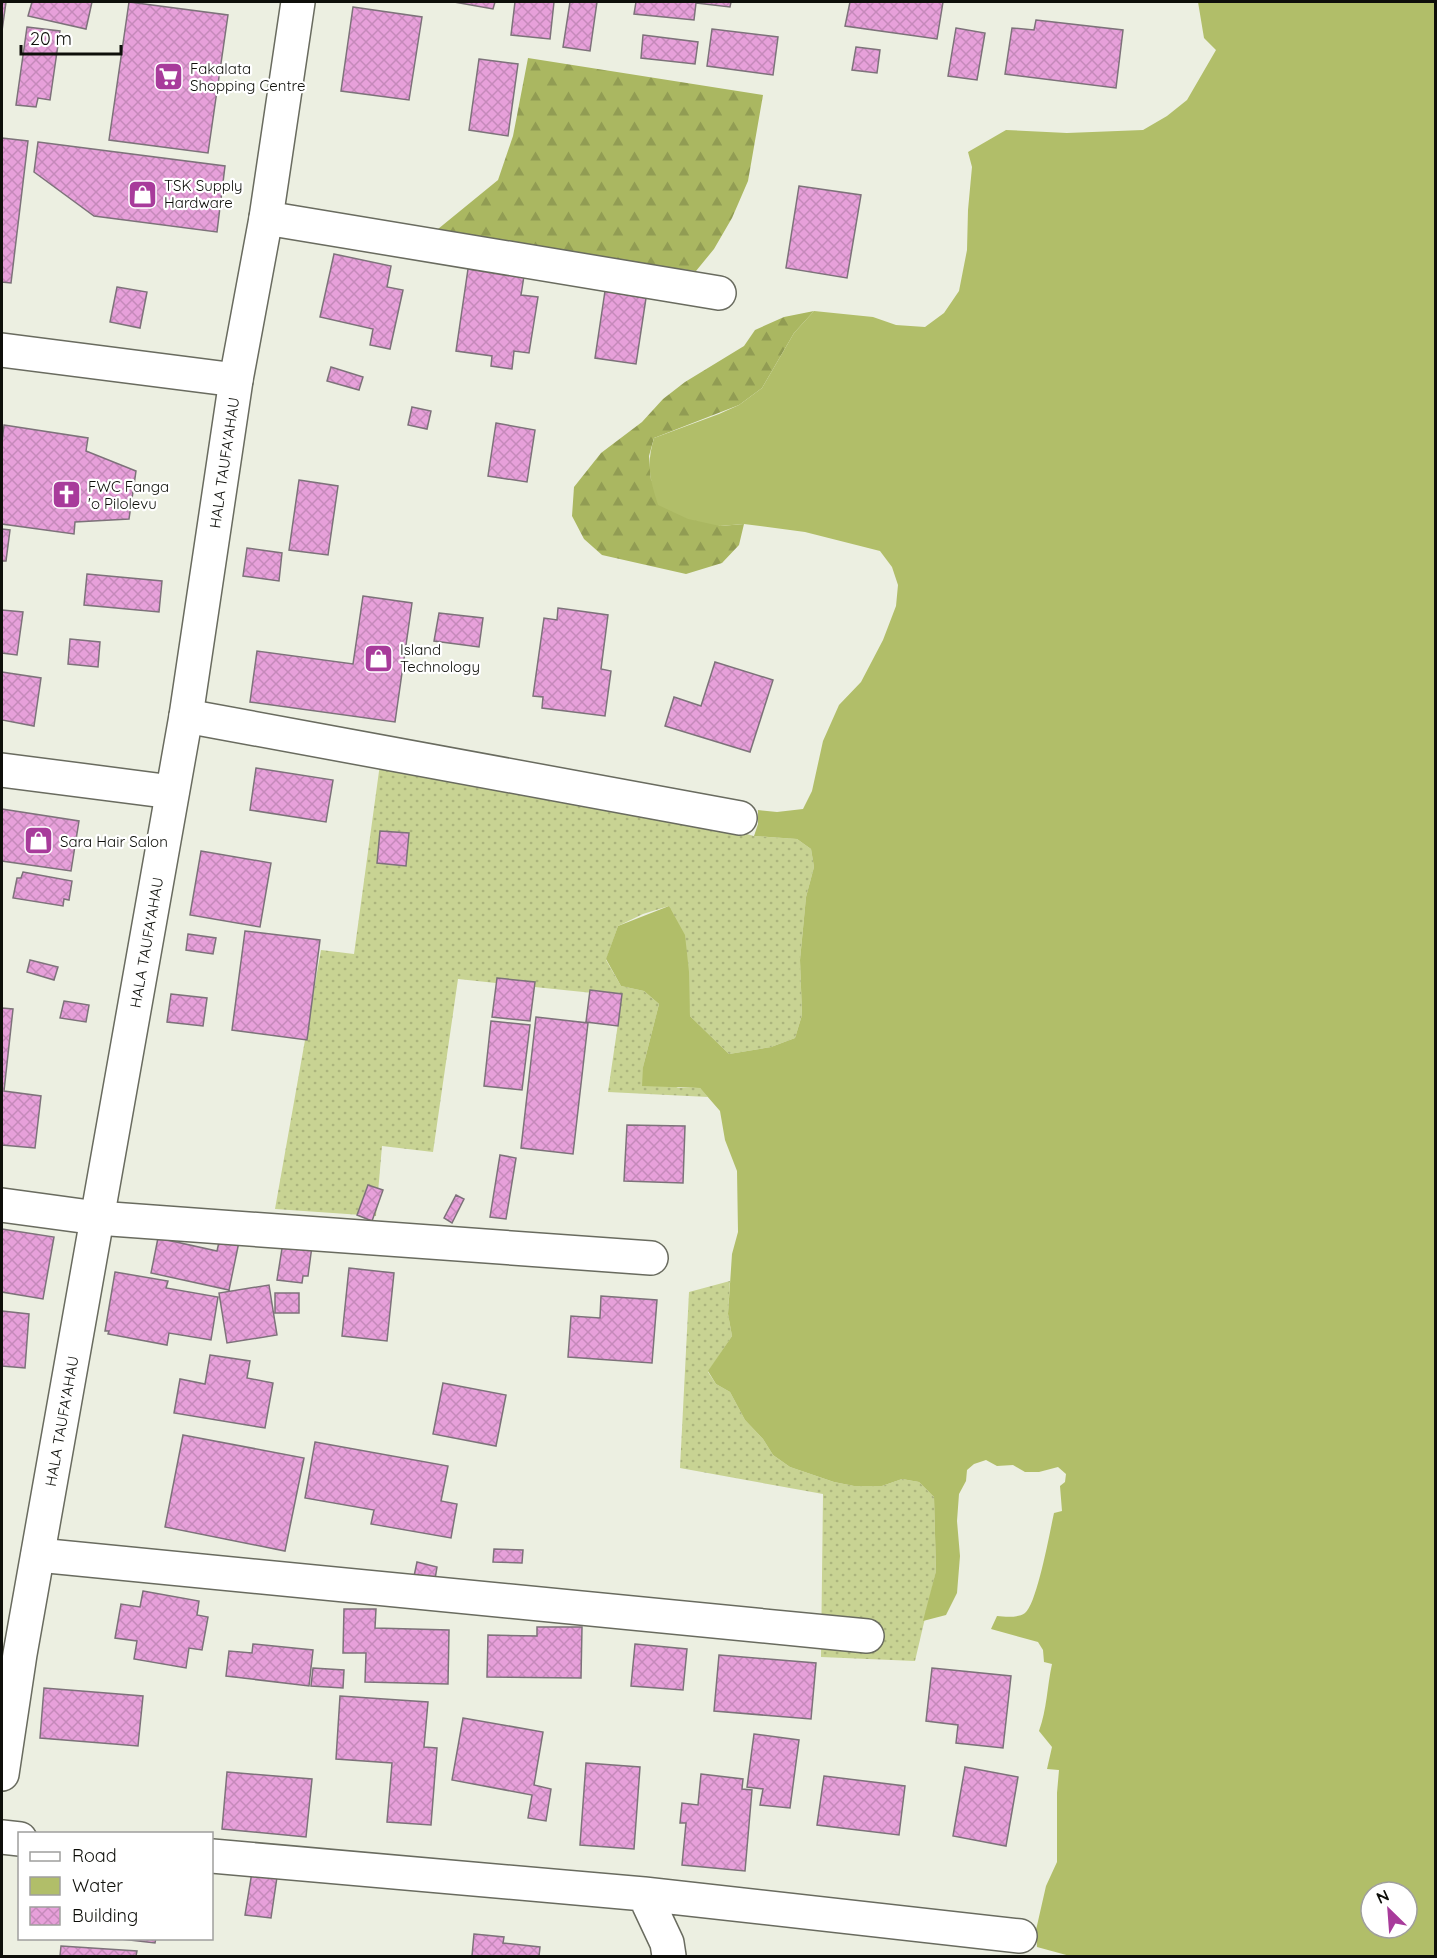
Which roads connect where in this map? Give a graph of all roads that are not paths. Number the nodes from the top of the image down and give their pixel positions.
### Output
1 (298, 2) edge
2 (266, 218) junction
3 (719, 293) dead end
4 (2, 350) edge
5 (236, 380) junction
6 (186, 716) junction
7 (2, 770) edge
8 (172, 792) junction
9 (740, 818) dead end
10 (2, 1205) edge
11 (98, 1218) junction
12 (651, 1258) dead end
13 (38, 1555) junction
14 (867, 1636) dead end
15 (11, 1653) edge
16 (2, 1774) edge
17 (2, 1838) edge
18 (18, 1839) edge
19 (213, 1856) edge
20 (644, 1894) junction
21 (1020, 1936) dead end
22 (669, 1956) edge

1 - 2 street, HALA TAUFA'AHAU
2 - 3 street
2 - 5 street, HALA TAUFA'AHAU
4 - 5 street
5 - 6 street, HALA TAUFA'AHAU
6 - 8 street, HALA TAUFA'AHAU
6 - 9 street
7 - 8 street
8 - 11 street, HALA TAUFA'AHAU
10 - 11 street
11 - 12 street
11 - 13 street, HALA TAUFA'AHAU
13 - 14 street
13 - 15 street, HALA TAUFA'AHAU
15 - 16 street, HALA TAUFA'AHAU
17 - 18 street
19 - 20 street
20 - 21 street
20 - 22 street

